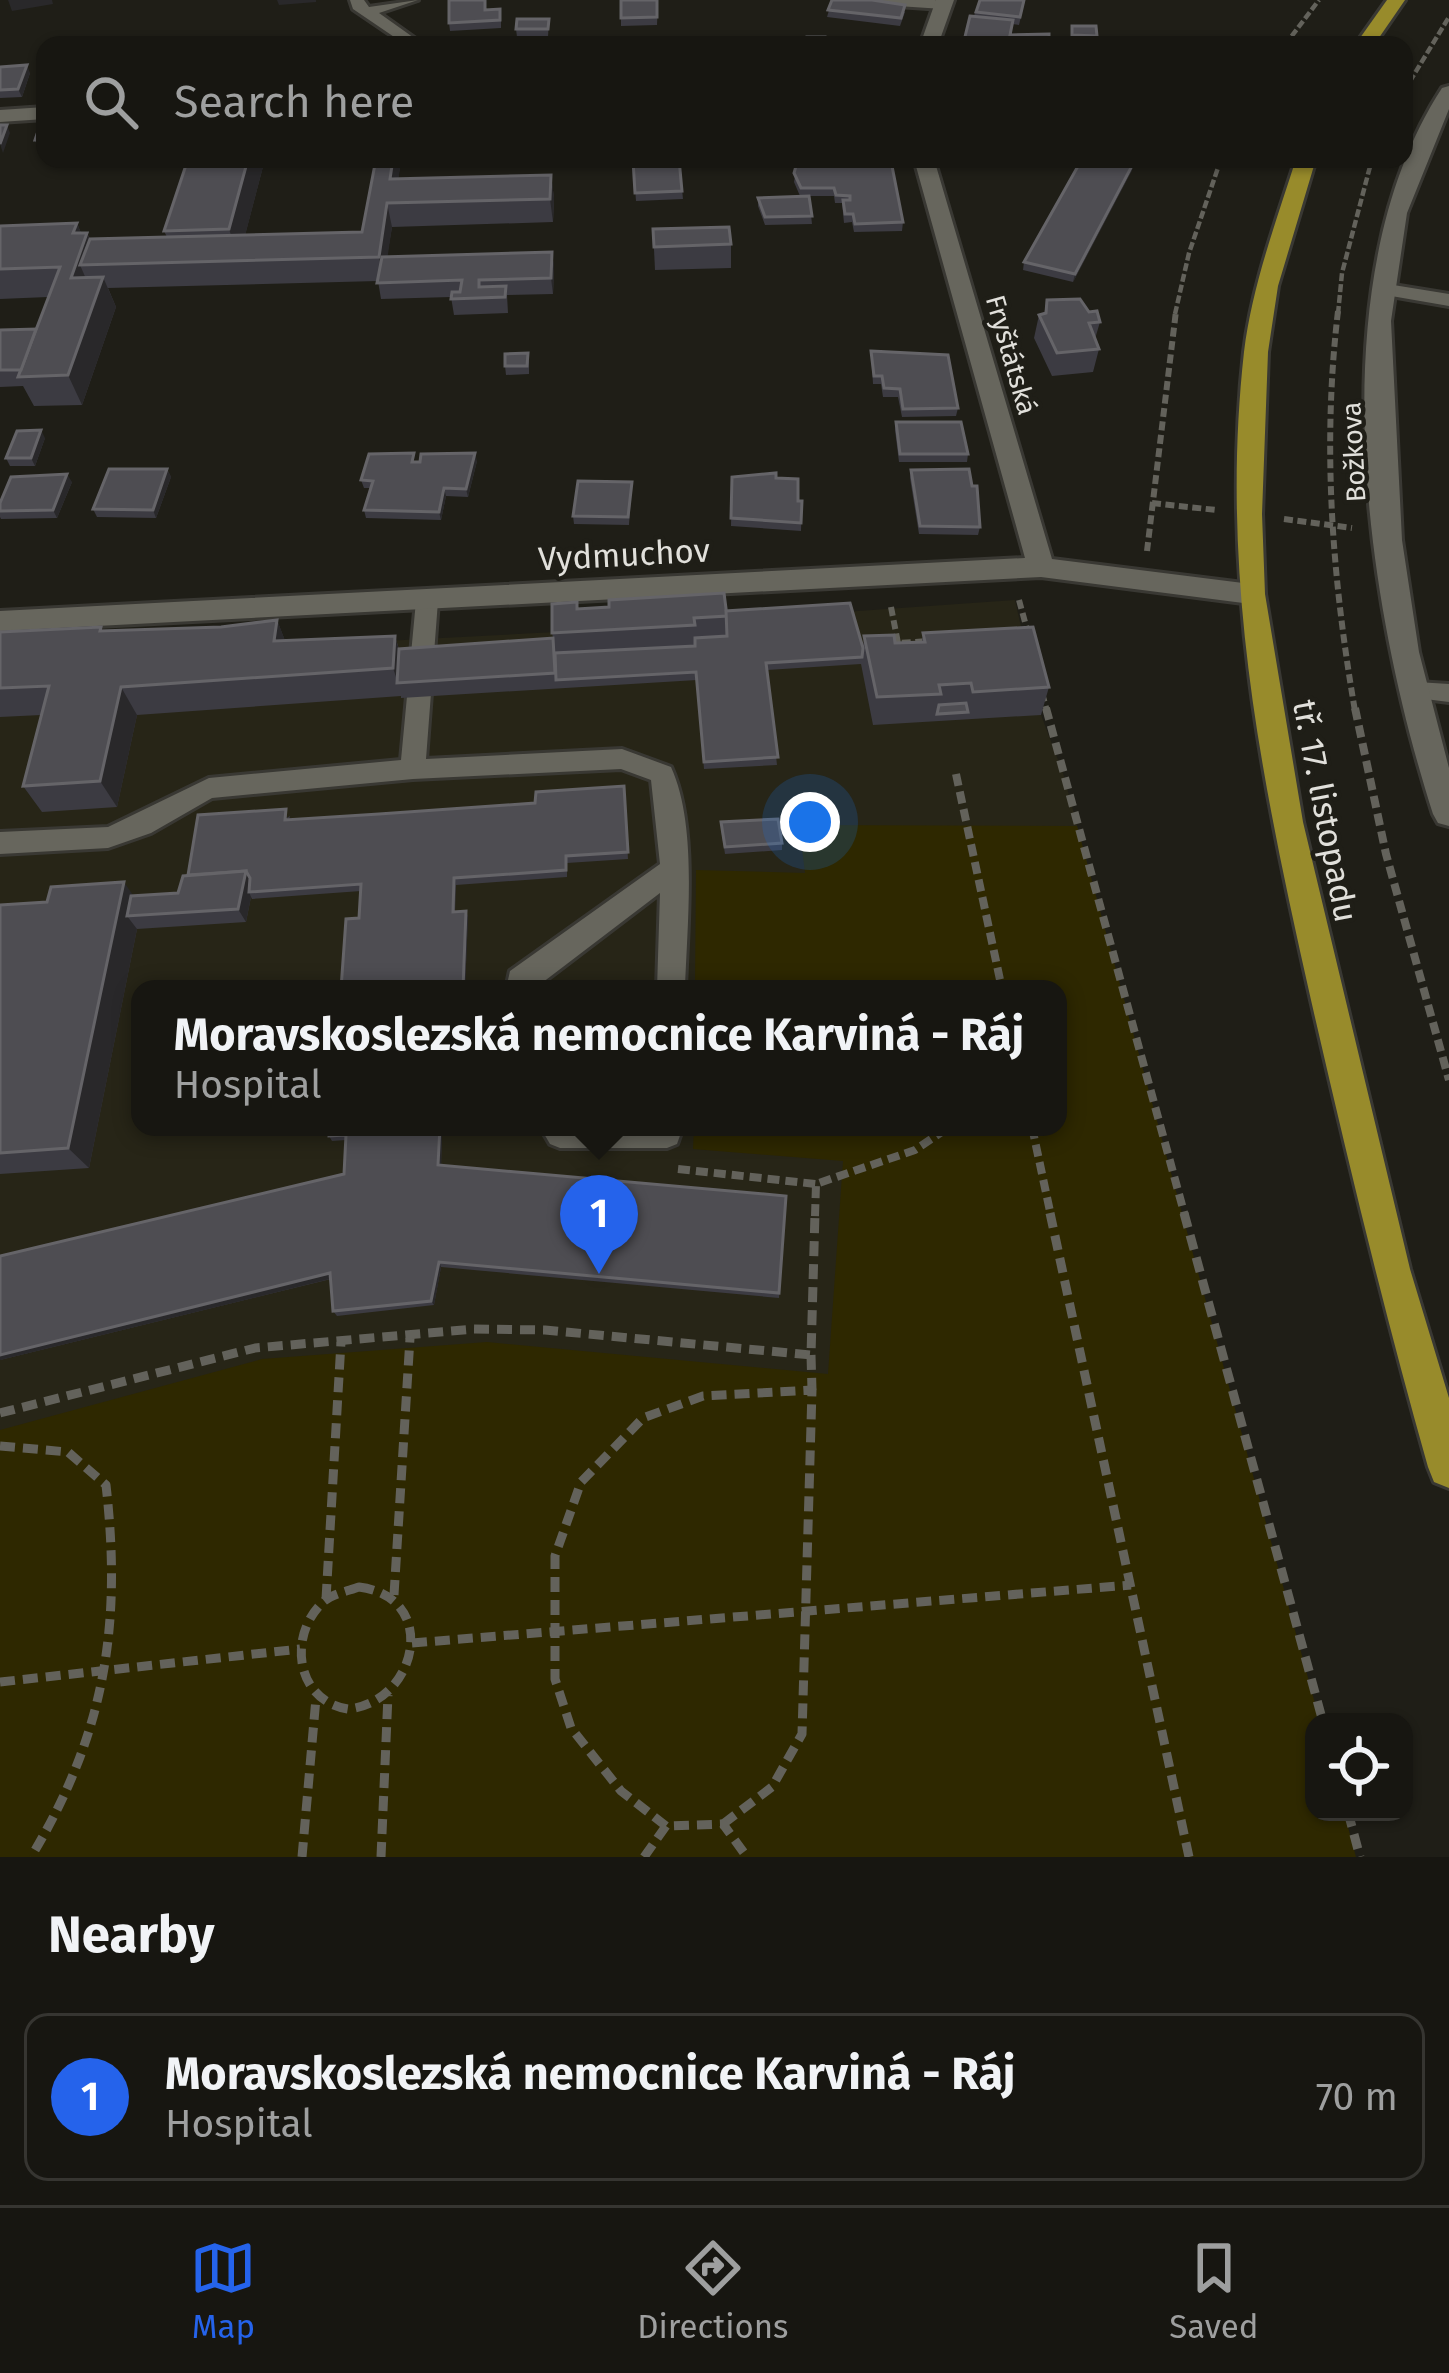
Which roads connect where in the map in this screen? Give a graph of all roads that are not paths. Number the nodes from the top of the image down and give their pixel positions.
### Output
1 (411, 0) edge
2 (867, 0) edge
3 (1396, 0) edge
4 (944, 2) edge
5 (362, 6) edge
6 (404, 36) edge
7 (932, 36) edge
8 (1370, 36) edge
9 (1449, 92) edge
10 (36, 114) edge
11 (0, 116) edge
12 (1413, 167) edge
13 (927, 168) edge
14 (1303, 168) edge
15 (1413, 168) edge
16 (1381, 289) junction
17 (1449, 300) edge
18 (1041, 567) junction
19 (1251, 594) junction
20 (427, 601) junction
21 (0, 621) edge
22 (1417, 691) junction
23 (1449, 692) edge
24 (413, 770) junction
25 (1449, 814) edge
26 (0, 843) edge
27 (674, 868) junction
28 (520, 980) edge
29 (671, 980) edge
30 (1449, 1467) edge

1 - 5 lane
2 - 4 lane
3 - 8 main road
4 - 7 street
5 - 6 lane
9 - 12 street, Božkova
10 - 11 street
13 - 18 street, Fryštátská
14 - 19 main road, tř. 17. listopadu
15 - 16 street, Božkova
16 - 17 lane
16 - 22 street, Božkova
18 - 19 street, Vydmuchov
18 - 20 street, Vydmuchov
19 - 30 main road, tř. 17. listopadu
20 - 21 street, Vydmuchov
20 - 24 lane
22 - 23 lane
22 - 25 street, Božkova
24 - 26 lane
24 - 27 lane
27 - 28 lane
27 - 29 lane

